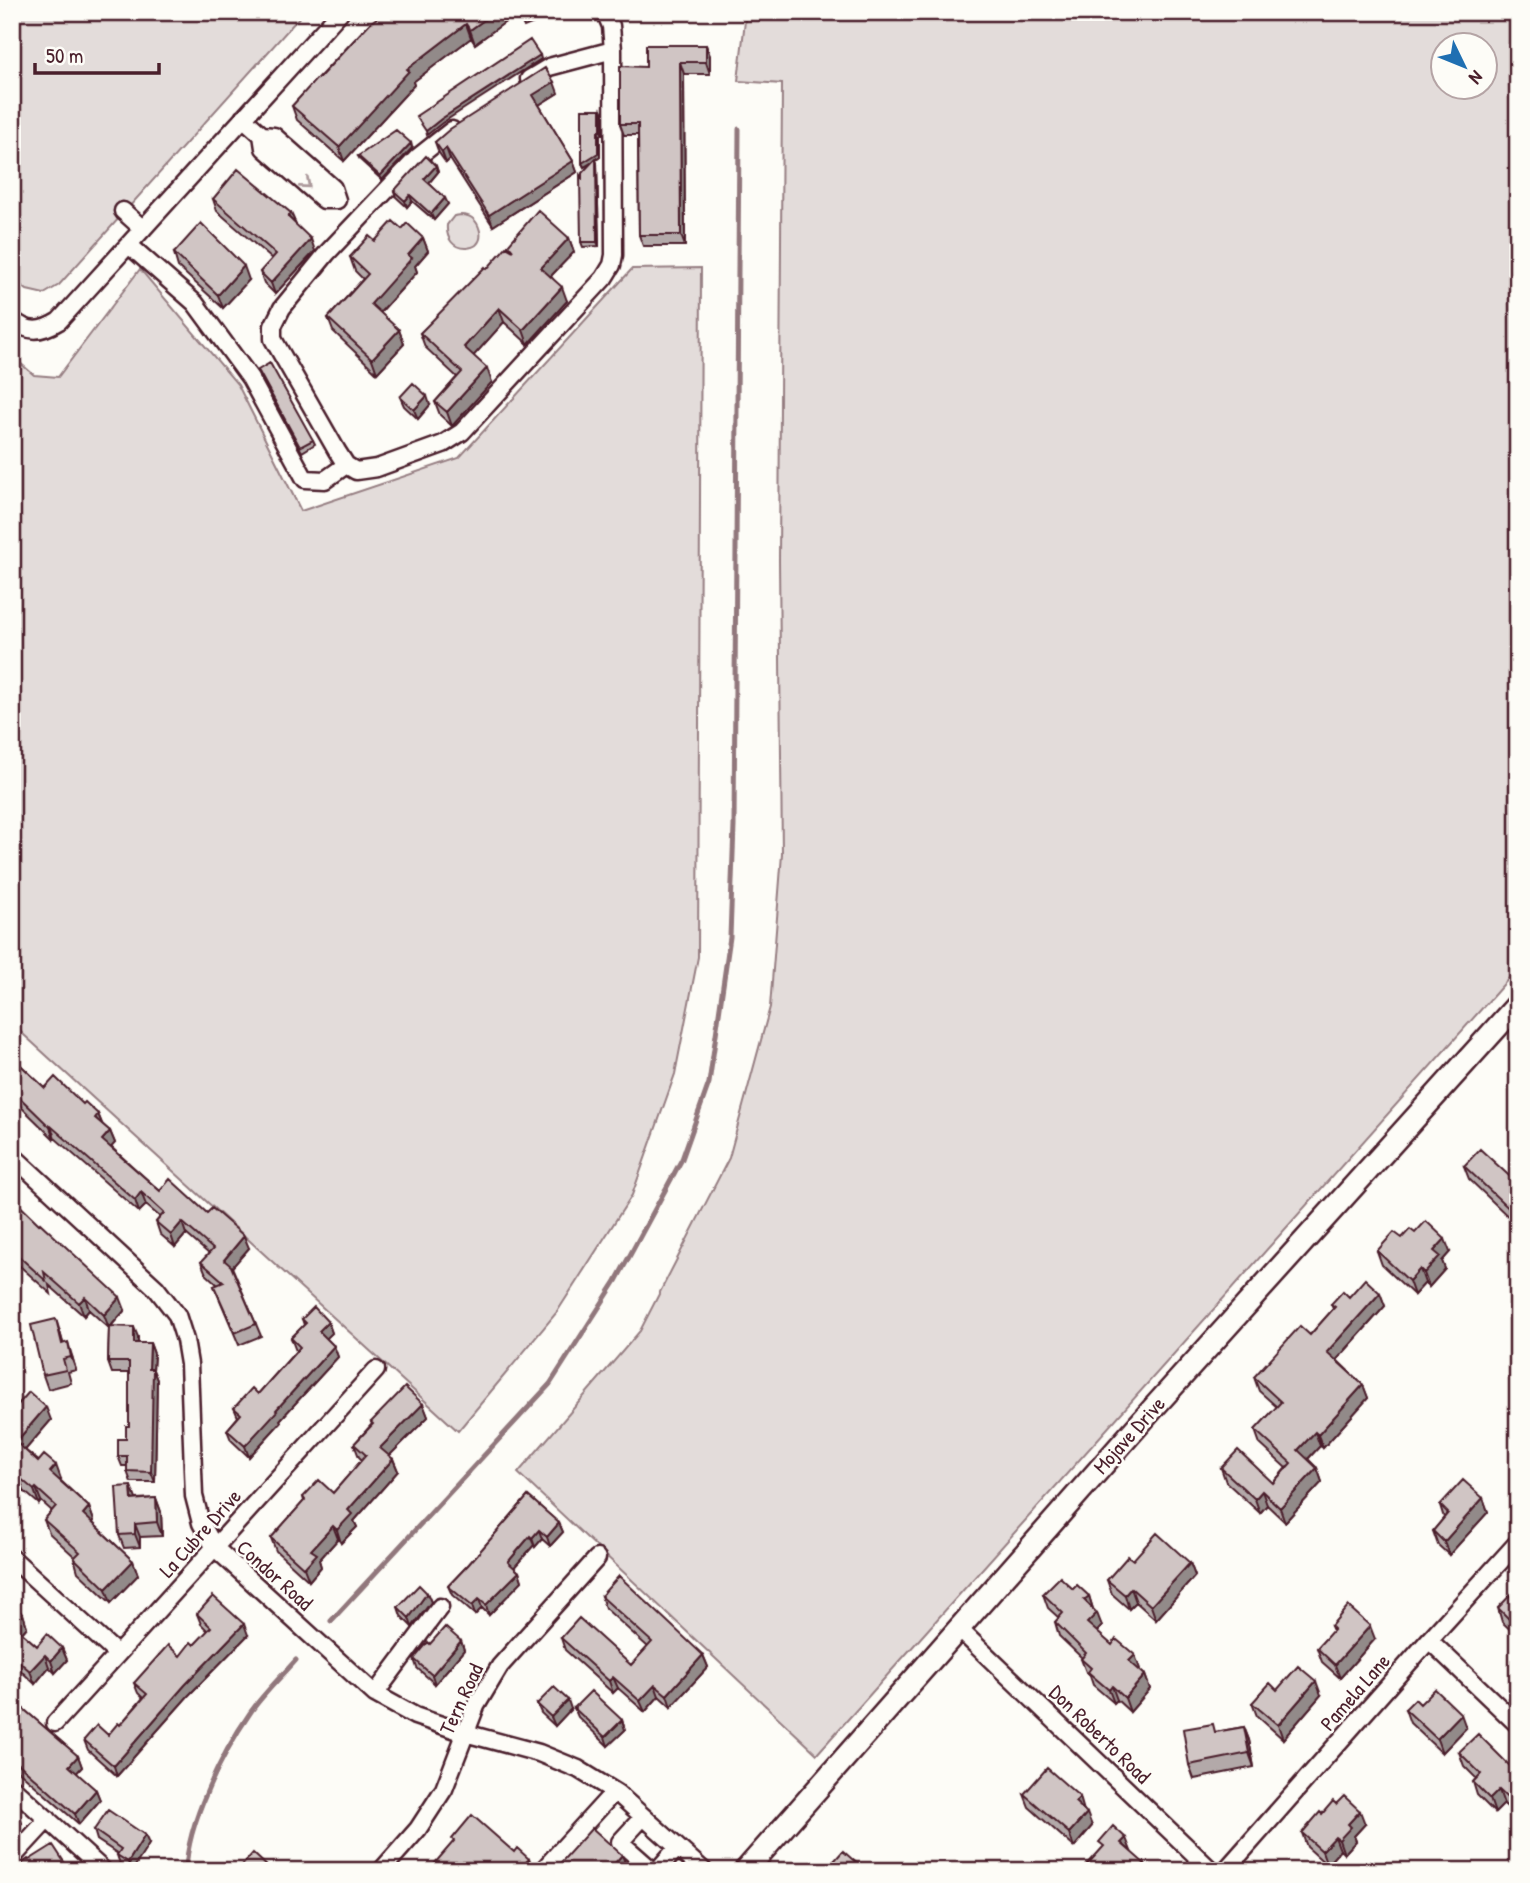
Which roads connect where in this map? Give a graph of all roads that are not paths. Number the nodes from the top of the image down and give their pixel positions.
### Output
1 (340, 12) edge
2 (605, 12) edge
3 (613, 50) junction
4 (519, 86) edge
5 (243, 118) junction
6 (468, 119) edge
7 (122, 211) dead end
8 (359, 220) junction
9 (143, 229) junction
10 (130, 245) junction
11 (16, 322) edge
12 (346, 465) junction
13 (1518, 1004) edge
14 (12, 1154) edge
15 (376, 1370) dead end
16 (1518, 1542) edge
17 (215, 1548) junction
18 (12, 1558) edge
19 (597, 1558) dead end
20 (440, 1606) dead end
21 (958, 1628) junction
22 (1429, 1640) junction
23 (117, 1654) junction
24 (375, 1694) junction
25 (55, 1723) dead end
26 (1518, 1725) edge
27 (466, 1734) junction
28 (12, 1787) edge
29 (614, 1791) junction
30 (643, 1816) junction
31 (47, 1819) junction
32 (677, 1848) junction
33 (12, 1858) edge
34 (103, 1871) edge
35 (381, 1871) edge
36 (542, 1871) edge
37 (655, 1871) edge
38 (704, 1871) edge
39 (745, 1871) edge
40 (1212, 1871) edge
41 (1225, 1871) edge

1 - 5 street
2 - 3 street
3 - 4 street
3 - 12 street
5 - 8 street
5 - 9 street
6 - 8 street
7 - 9 street
8 - 12 street
9 - 10 street
10 - 11 street
10 - 12 street
13 - 21 main road, Mojave Drive
14 - 17 street, Condor Road
15 - 17 street, La Cubre Drive
16 - 22 street, Pamela Lane
17 - 23 street, La Cubre Drive
17 - 24 street, Condor Road
18 - 23 street
19 - 27 street, Tern Road
20 - 24 street
21 - 39 main road, Mojave Drive
21 - 40 street, Don Roberto Road
22 - 26 street
22 - 41 street, Pamela Lane
23 - 25 street, La Cubre Drive
24 - 27 street, Condor Road
27 - 29 street, Condor Road
27 - 35 street, Tern Road
28 - 31 street
29 - 30 street, Condor Road
29 - 36 street
30 - 32 street, Condor Road
30 - 37 street
31 - 33 street
31 - 34 street
32 - 37 street
32 - 38 street, Condor Road

